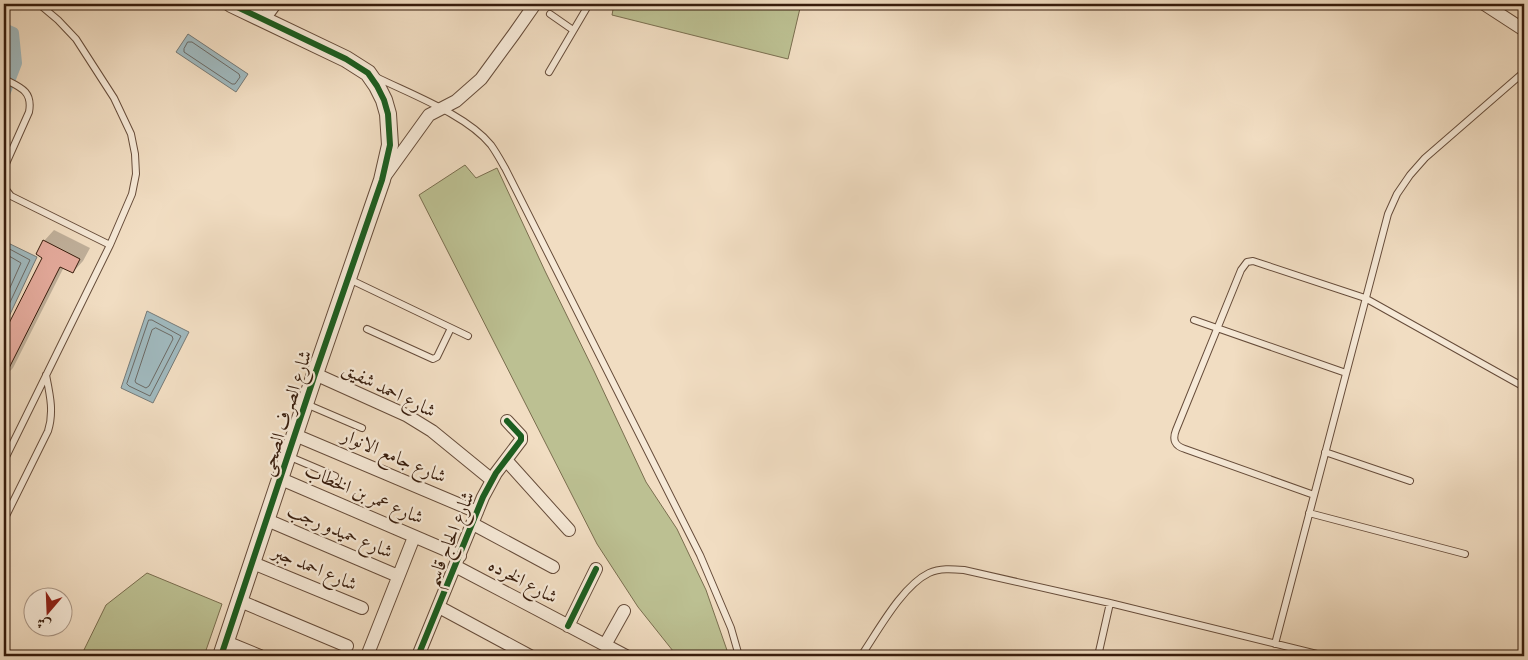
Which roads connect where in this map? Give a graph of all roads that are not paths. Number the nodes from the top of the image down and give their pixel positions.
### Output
1 (39, 4) edge
2 (231, 4) edge
3 (275, 4) edge
4 (535, 4) edge
5 (589, 4) edge
6 (1484, 4) edge
7 (550, 14) dead end
8 (264, 19) junction
9 (573, 30) junction
10 (1524, 30) edge
11 (549, 72) dead end
12 (1524, 72) edge
13 (368, 74) junction
14 (4, 79) edge
15 (441, 109) junction
16 (4, 168) edge
17 (382, 180) junction
18 (4, 187) edge
19 (110, 245) junction
20 (348, 278) junction
21 (1365, 298) junction
22 (1194, 320) dead end
23 (451, 328) junction
24 (1217, 328) junction
25 (367, 329) dead end
26 (468, 336) dead end
27 (1346, 373) junction
28 (314, 374) junction
29 (46, 375) junction
30 (1524, 387) edge
31 (305, 404) junction
32 (507, 421) dead end
33 (362, 428) dead end
34 (295, 435) junction
35 (1325, 452) junction
36 (288, 456) junction
37 (506, 460) junction
38 (4, 461) edge
39 (335, 476) dead end
40 (281, 479) junction
41 (492, 480) junction
42 (1410, 481) dead end
43 (1314, 495) junction
44 (1309, 513) junction
45 (475, 518) junction
46 (4, 520) edge
47 (267, 520) junction
48 (569, 530) dead end
49 (414, 537) junction
50 (1465, 554) dead end
51 (458, 561) junction
52 (253, 563) junction
53 (553, 566) dead end
54 (596, 569) dead end
55 (398, 576) junction
56 (240, 601) junction
57 (1110, 603) junction
58 (439, 607) junction
59 (362, 608) dead end
60 (624, 611) dead end
61 (568, 626) junction
62 (1275, 644) junction
63 (605, 645) junction
64 (347, 646) dead end
65 (223, 649) edge
66 (420, 655) edge
67 (260, 656) edge
68 (367, 656) edge
69 (530, 656) edge
70 (626, 656) edge
71 (739, 656) edge
72 (861, 656) edge
73 (1098, 656) edge
74 (1325, 656) edge

1 - 19 lane
2 - 8 street
3 - 8 street
4 - 15 street
5 - 9 lane
6 - 10 street
7 - 9 lane
8 - 13 street
9 - 11 lane
12 - 21 lane
13 - 15 lane
13 - 17 street, شارع الصرف الصحى
14 - 16 lane
15 - 17 street
15 - 71 lane
17 - 20 street, شارع الصرف الصحى
18 - 19 lane
19 - 29 lane
20 - 23 lane
20 - 28 street, شارع الصرف الصحى
21 - 24 lane
21 - 27 lane
21 - 30 lane
22 - 24 lane
23 - 25 lane
23 - 26 lane
24 - 27 lane
24 - 43 lane
27 - 35 lane
28 - 31 street, شارع الصرف الصحى
28 - 41 street, شارع احمد شفيق
29 - 38 lane
29 - 46 lane
31 - 33 lane
31 - 34 street, شارع الصرف الصحى
32 - 37 street, شارع الحاج قاسم
34 - 36 street, شارع الصرف الصحى
34 - 45 street, شارع جامع الانوار
35 - 42 lane
35 - 43 lane
36 - 39 lane
36 - 40 street, شارع الصرف الصحى
37 - 41 street, شارع الحاج قاسم
37 - 48 street
40 - 47 street, شارع الصرف الصحى
40 - 49 street, شارع عمر بن الخطاب
41 - 45 street, شارع الحاج قاسم
43 - 44 lane
44 - 50 lane
44 - 62 lane
45 - 51 street, شارع الحاج قاسم
45 - 53 street, شارع جامع الانوار
47 - 52 street, شارع الصرف الصحى
47 - 55 street, شارع حميدو رجب
49 - 51 street, شارع عمر بن الخطاب
49 - 55 street
51 - 58 street, شارع الحاج قاسم
51 - 61 street, شارع الخرده
52 - 56 street, شارع الصرف الصحى
52 - 59 street, شارع احمد جبر
54 - 61 street
55 - 68 street
56 - 64 street
56 - 65 street, شارع الصرف الصحى
57 - 62 lane
57 - 72 lane
57 - 73 lane
58 - 66 street, شارع الحاج قاسم
58 - 69 street
60 - 63 street
61 - 63 street, شارع الخرده
62 - 74 lane
63 - 70 street, شارع الخرده
65 - 67 street

